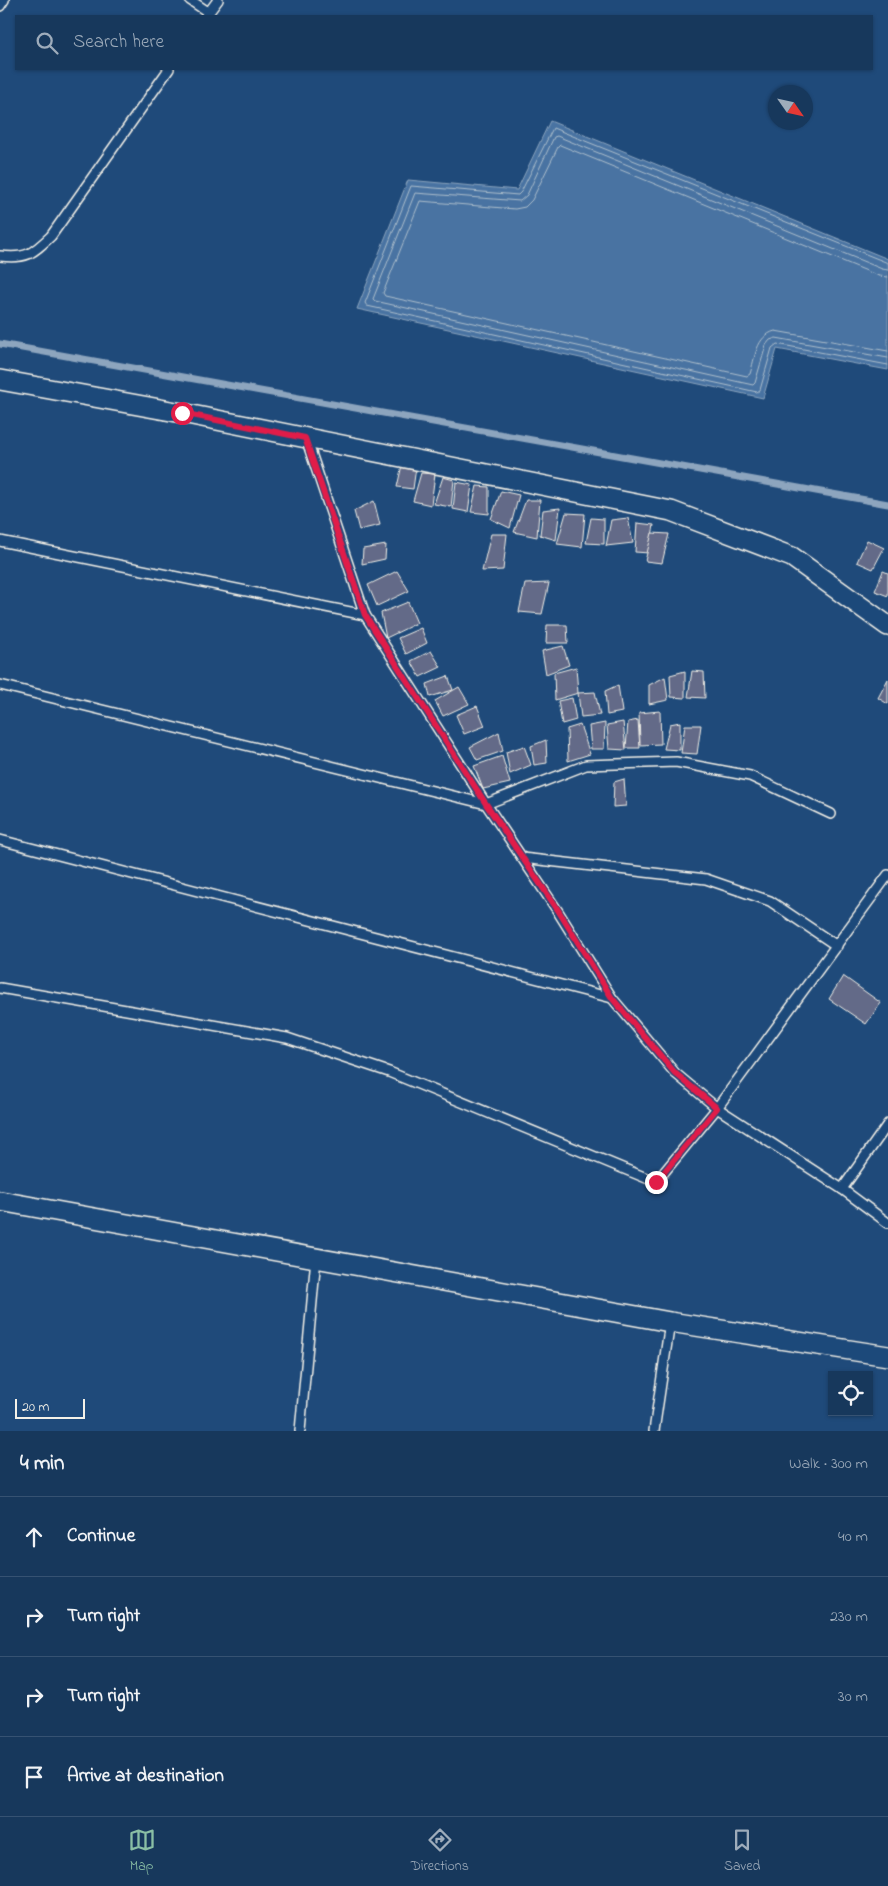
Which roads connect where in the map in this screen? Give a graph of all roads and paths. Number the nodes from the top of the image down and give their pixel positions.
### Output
1 (4, 0) edge
2 (190, 0) edge
3 (218, 0) edge
4 (0, 6) edge
5 (207, 14) edge
6 (168, 70) edge
7 (0, 256) edge
8 (0, 380) edge
9 (305, 438) junction
10 (0, 541) edge
11 (365, 615) junction
12 (888, 626) edge
13 (0, 685) edge
14 (486, 804) junction
15 (831, 814) dead end
16 (0, 840) edge
17 (522, 858) junction
18 (888, 875) edge
19 (837, 946) junction
20 (0, 988) edge
21 (612, 998) junction
22 (717, 1108) junction
23 (888, 1124) edge
24 (842, 1189) junction
25 (0, 1201) edge
26 (888, 1223) edge
27 (316, 1258) junction
28 (670, 1322) junction
29 (888, 1356) edge
30 (300, 1431) edge
31 (654, 1431) edge

1 - 4 lane
2 - 5 lane
3 - 5 lane
6 - 7 lane
8 - 9 street
9 - 11 lane
9 - 12 street
10 - 11 lane
11 - 14 lane
13 - 14 lane
14 - 15 lane
14 - 17 lane
16 - 21 lane
17 - 19 lane
17 - 21 lane
18 - 19 lane
19 - 22 lane
20 - 22 lane
21 - 22 lane
22 - 24 lane
23 - 24 lane
24 - 26 lane
25 - 27 street
27 - 28 street
27 - 30 lane
28 - 29 street
28 - 31 lane

